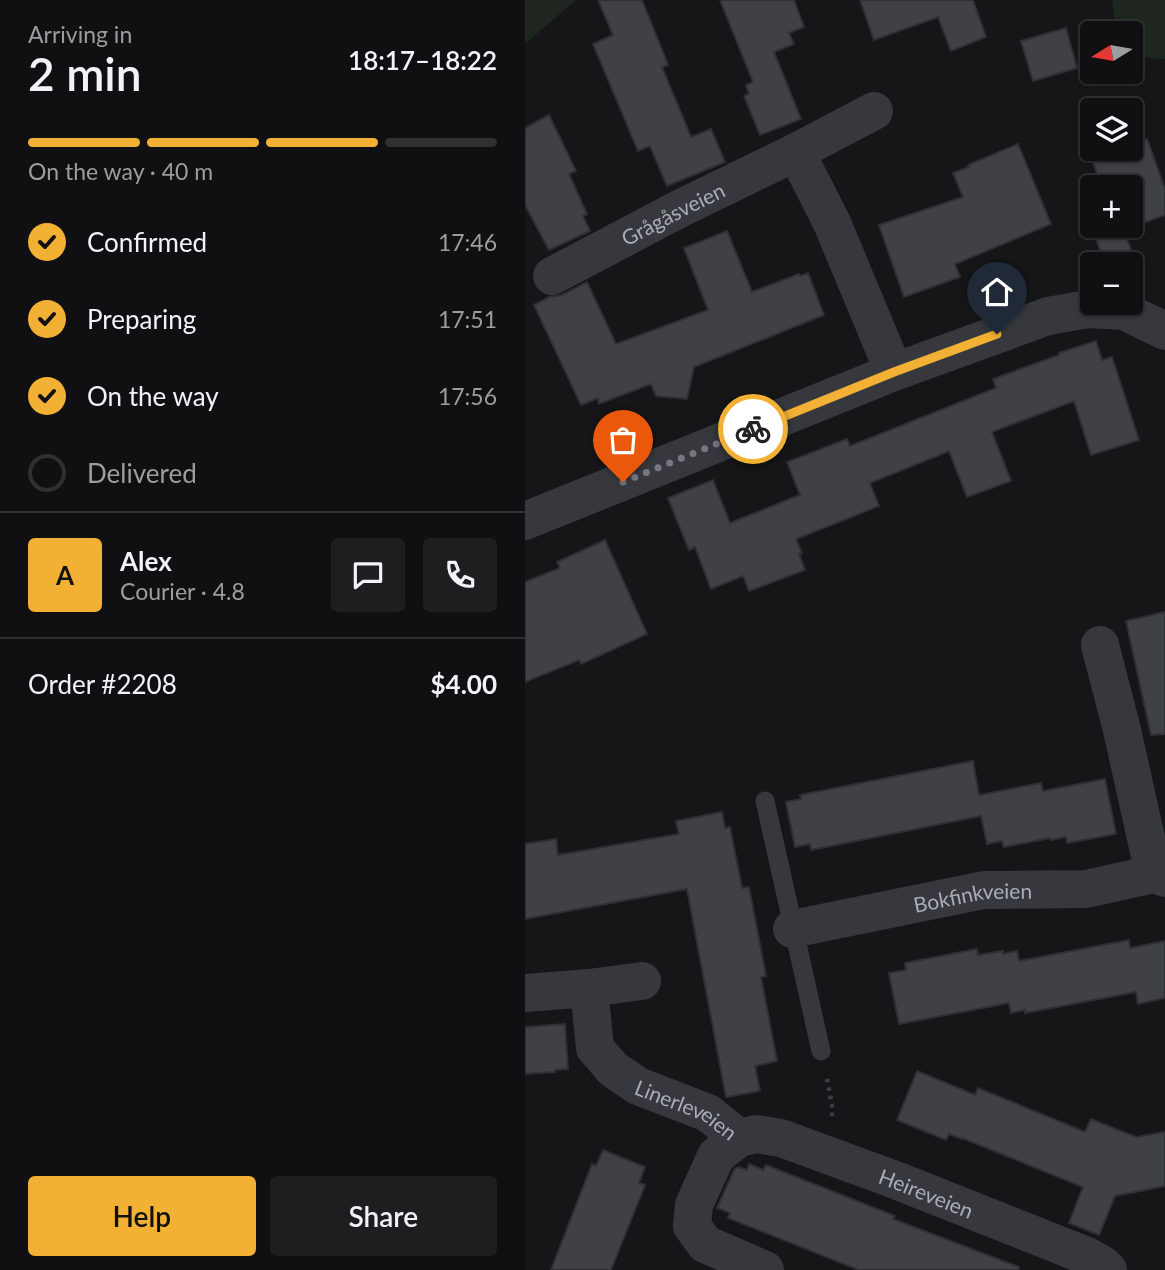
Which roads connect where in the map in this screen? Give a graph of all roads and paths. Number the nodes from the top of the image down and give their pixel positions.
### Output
1 (874, 111) dead end
2 (796, 152) junction
3 (552, 276) dead end
4 (1165, 331) edge
5 (894, 372) junction
6 (525, 522) edge
7 (1100, 645) dead end
8 (765, 801) dead end
9 (1159, 876) edge
10 (792, 929) junction
11 (642, 981) dead end
12 (589, 988) junction
13 (525, 993) edge
14 (821, 1051) joint
15 (739, 1138) junction
16 (834, 1159) junction
17 (765, 1270) edge
18 (1108, 1270) edge

1 - 2 street, Grågåsveien
2 - 3 street, Grågåsveien
2 - 5 street
4 - 5 street
5 - 6 street
7 - 9 street, Bokfinkveien
8 - 10 lane
9 - 10 street, Bokfinkveien
10 - 14 lane
11 - 12 street
12 - 13 street
12 - 15 street, Linerleveien
14 - 16 path
15 - 16 street, Heireveien
15 - 17 street, Linerleveien
16 - 18 street, Heireveien

